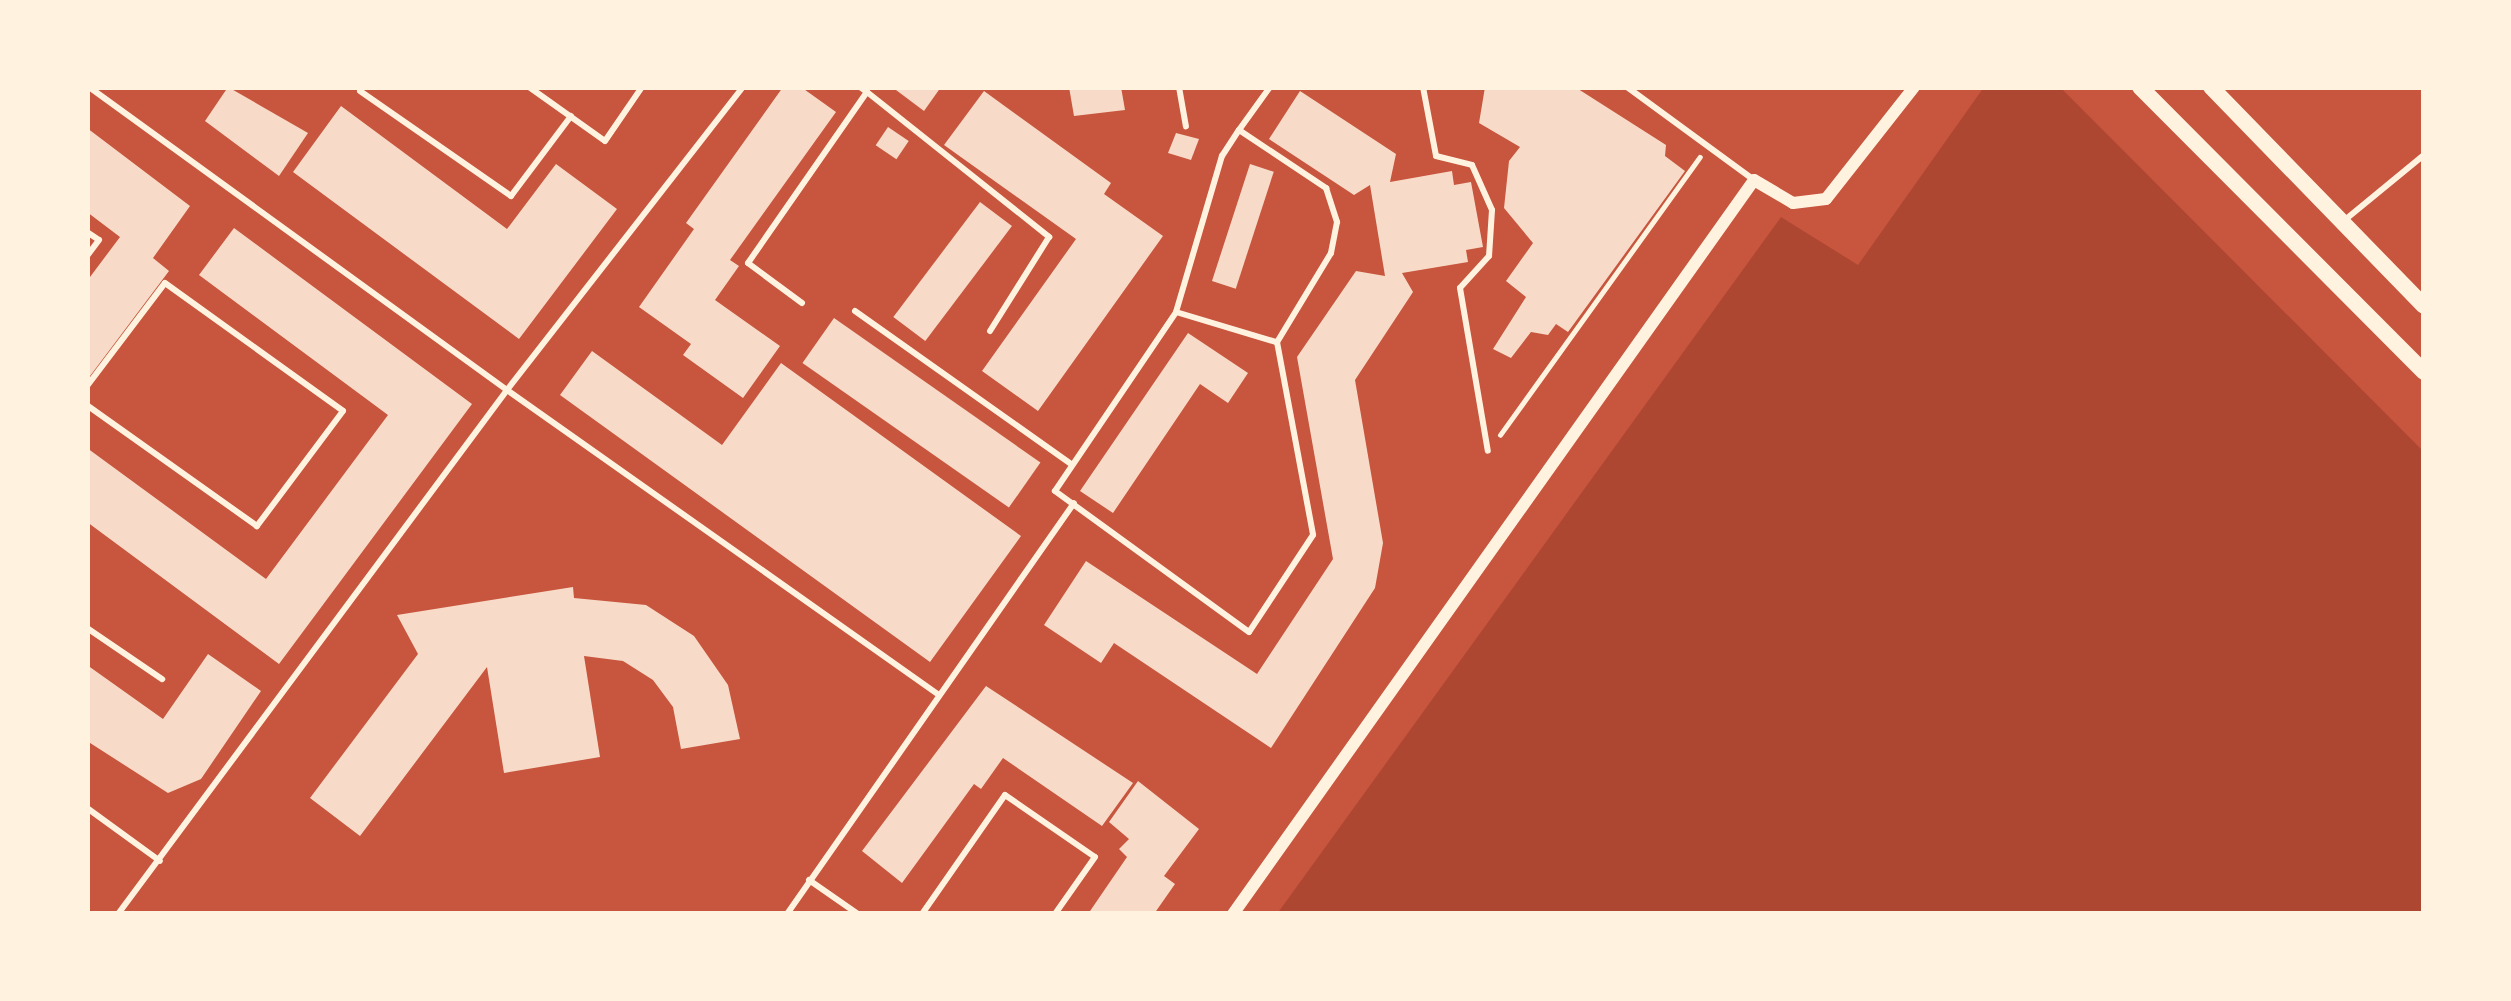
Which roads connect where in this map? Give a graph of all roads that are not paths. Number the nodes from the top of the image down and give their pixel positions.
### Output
1 (89, 87) edge
2 (529, 87) edge
3 (642, 87) edge
4 (743, 87) edge
5 (1179, 87) edge
6 (1270, 87) edge
7 (1423, 87) edge
8 (1627, 87) edge
9 (1914, 87) edge
10 (2140, 87) edge
11 (2211, 87) edge
12 (863, 90) edge
13 (360, 92) dead end
14 (571, 116) junction
15 (1186, 126) dead end
16 (1239, 130) junction
17 (2424, 155) edge
18 (1754, 180) junction
19 (2343, 221) junction
20 (87, 232) edge
21 (87, 256) edge
22 (802, 303) dead end
23 (2424, 306) edge
24 (855, 311) dead end
25 (1176, 313) junction
26 (990, 331) dead end
27 (1277, 343) junction
28 (2424, 372) edge
29 (87, 386) edge
30 (507, 390) junction
31 (87, 405) edge
32 (1488, 451) road end
33 (1070, 463) junction
34 (1074, 503) junction
35 (87, 628) edge
36 (162, 679) dead end
37 (939, 695) junction
38 (87, 808) edge
39 (160, 862) junction
40 (809, 880) junction
41 (118, 914) edge
42 (787, 914) edge
43 (858, 914) edge
44 (922, 914) edge
45 (1055, 914) edge
46 (1233, 914) edge

1 - 30 lane
2 - 14 lane
3 - 14 lane
4 - 30 lane
5 - 15 lane
6 - 16 lane
7 - 32 lane
8 - 18 lane
9 - 18 street
10 - 28 street
11 - 19 street
12 - 22 lane
12 - 26 lane
13 - 14 lane
16 - 25 lane
16 - 27 lane
17 - 19 lane
18 - 46 street
19 - 23 street
20 - 21 lane
24 - 33 lane
25 - 27 lane
25 - 33 lane
27 - 34 lane
29 - 31 lane
30 - 37 lane
30 - 39 lane
33 - 34 lane
34 - 37 lane
35 - 36 lane
37 - 40 lane
38 - 39 lane
39 - 41 lane
40 - 42 lane
40 - 43 lane
44 - 45 lane

